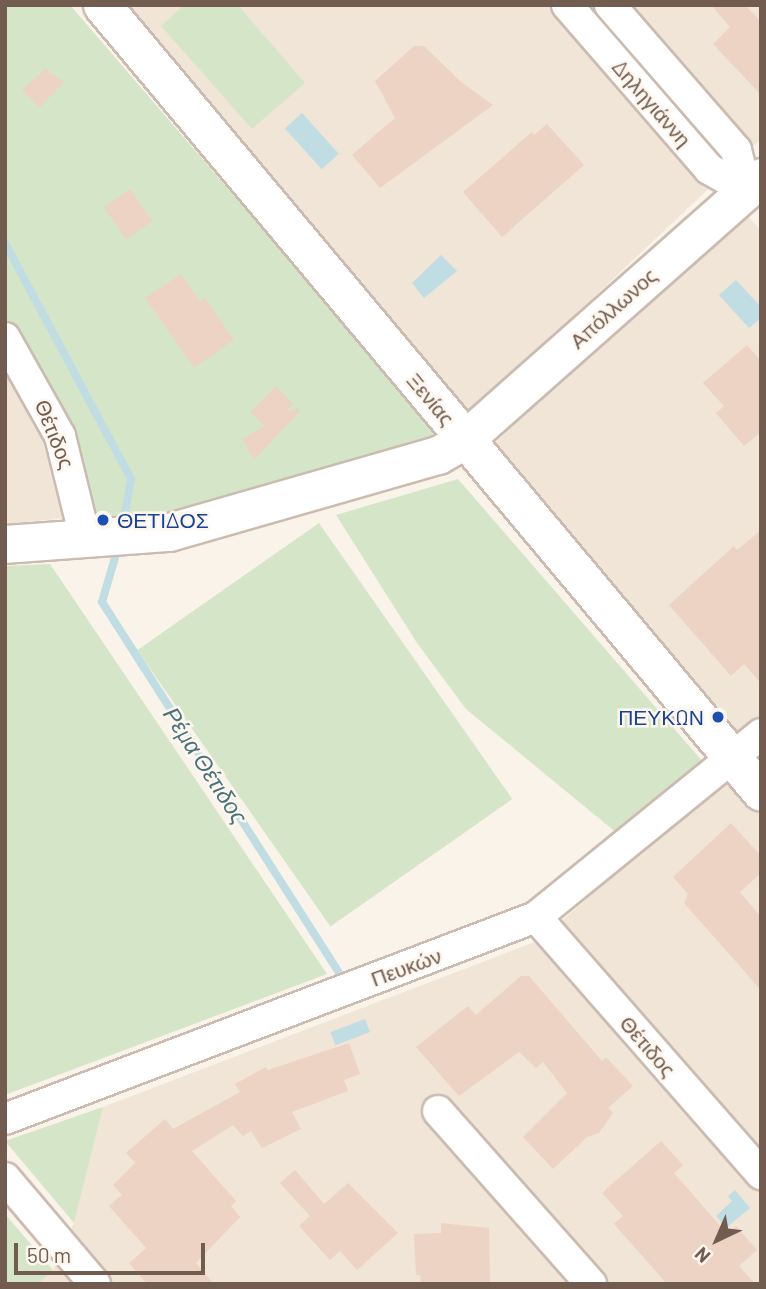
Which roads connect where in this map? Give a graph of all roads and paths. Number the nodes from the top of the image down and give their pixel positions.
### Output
1 (102, 5) edge
2 (566, 5) edge
3 (610, 5) edge
4 (756, 191) edge
5 (5, 338) edge
6 (464, 440) junction
7 (85, 538) junction
8 (5, 544) edge
9 (761, 734) edge
10 (733, 758) junction
11 (761, 792) edge
12 (536, 917) junction
13 (438, 1111) dead end
14 (5, 1119) edge
15 (761, 1174) edge
16 (5, 1178) edge
17 (95, 1284) edge
18 (591, 1284) edge

1 - 6 street, Ξενίας
2 - 4 street, Δηληγιάννη
3 - 4 street, Δηληγιάννη
4 - 6 street, Απόλλωνος
5 - 7 street, Θέτιδος
6 - 7 street, Απόλλωνος
6 - 10 street, Ξενίας
7 - 8 street, Απόλλωνος
9 - 10 street, Πευκών
10 - 11 street, Ξενίας
10 - 12 street, Πευκών
12 - 14 street, Πευκών
12 - 15 street, Θέτιδος
13 - 18 street
16 - 17 street

